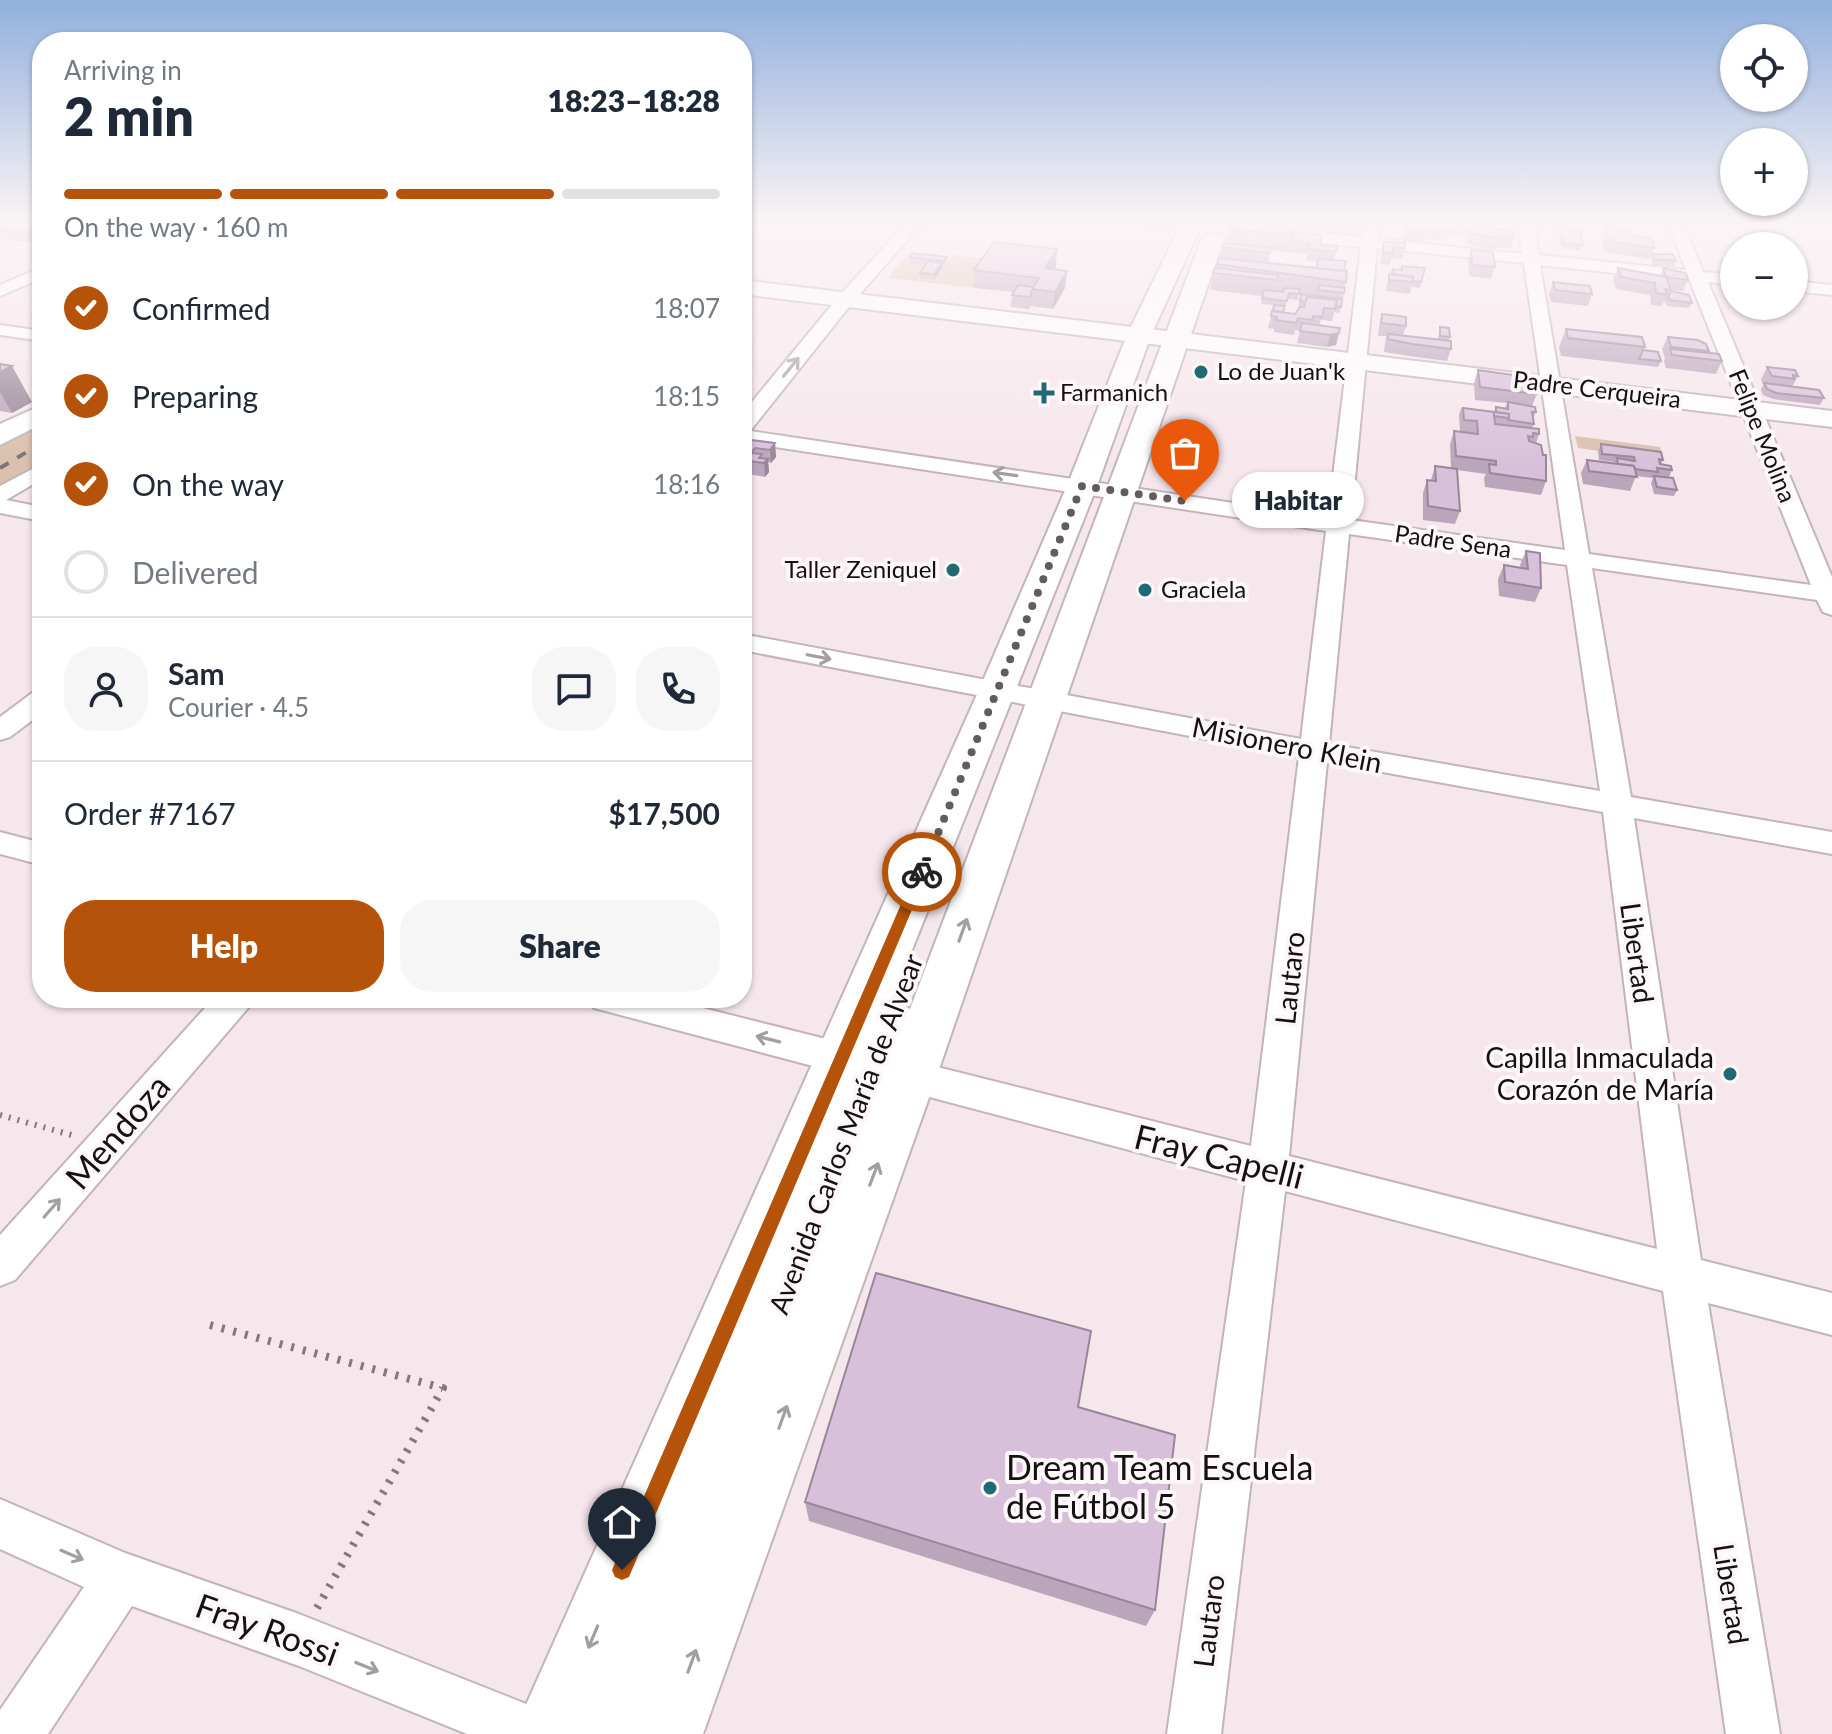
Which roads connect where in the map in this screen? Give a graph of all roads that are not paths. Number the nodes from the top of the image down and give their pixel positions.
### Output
1 (844, 301) edge
2 (862, 301) edge
3 (1172, 301) edge
4 (1363, 301) edge
5 (1537, 301) edge
6 (1707, 301) edge
7 (0, 330) edge
8 (32, 335) edge
9 (1157, 337) junction
10 (1356, 361) junction
11 (1549, 385) junction
12 (1751, 409) junction
13 (752, 415) edge
14 (32, 418) edge
15 (1832, 419) edge
16 (0, 436) edge
17 (752, 437) edge
18 (32, 476) edge
19 (1101, 488) junction
20 (0, 495) edge
21 (0, 506) edge
22 (32, 512) edge
23 (1341, 526) junction
24 (1578, 559) junction
25 (1830, 599) edge
26 (752, 644) edge
27 (1021, 694) junction
28 (32, 707) edge
29 (0, 731) edge
30 (1316, 751) junction
31 (1617, 804) junction
32 (0, 843) edge
33 (1832, 843) edge
34 (32, 851) edge
35 (226, 1008) edge
36 (645, 1008) edge
37 (875, 1068) junction
38 (1268, 1170) junction
39 (0, 1266) edge
40 (1682, 1276) junction
41 (1832, 1314) edge
42 (0, 1524) edge
43 (121, 1577) junction
44 (16, 1734) edge
45 (535, 1734) edge
46 (551, 1734) edge
47 (610, 1734) edge
48 (665, 1734) edge
49 (1194, 1734) edge
50 (1753, 1734) edge

13 -> 1 street
2 - 9 main road, Padre Cerqueira
3 - 9 main road, Avenida Carlos María de Alvear
4 - 10 street, Lautaro
5 - 11 street, Libertad
6 - 12 street, Felipe Molina
7 - 8 street
9 - 10 main road, Padre Cerqueira
9 - 19 main road, Avenida Carlos María de Alvear
10 - 11 main road, Padre Cerqueira
10 - 23 street, Lautaro
11 - 12 main road, Padre Cerqueira
11 - 24 street, Libertad
12 - 15 main road, Padre Cerqueira
12 - 25 street, Felipe Molina
14 - 16 main road
19 -> 17 street, Padre Sena
18 - 20 street
19 - 23 street, Padre Sena
19 - 27 main road, Avenida Carlos María de Alvear
21 - 22 street
23 - 24 street, Padre Sena
23 - 30 street, Lautaro
24 - 25 street, Padre Sena
24 - 31 street, Libertad
26 -> 27 street, Misionero Klein
27 - 30 street, Misionero Klein
27 - 37 main road, Avenida Carlos María de Alvear
28 - 29 street
30 - 31 street, Misionero Klein
30 - 38 street, Lautaro
31 - 33 street, Misionero Klein
31 - 40 street, Libertad
32 - 34 street
39 -> 35 street, Mendoza
37 -> 36 street, Fray Capelli
37 - 38 street, Fray Capelli
37 -> 46 main road, Avenida Carlos María de Alvear
37 - 47 main road, Avenida Carlos María de Alvear
48 -> 37 main road, Avenida Carlos María de Alvear
38 - 40 street, Fray Capelli
38 - 49 street, Lautaro
40 - 41 street, Fray Capelli
40 - 50 street, Libertad
42 -> 43 street, Fray Rossi
43 - 44 street
43 -> 45 street, Fray Rossi

